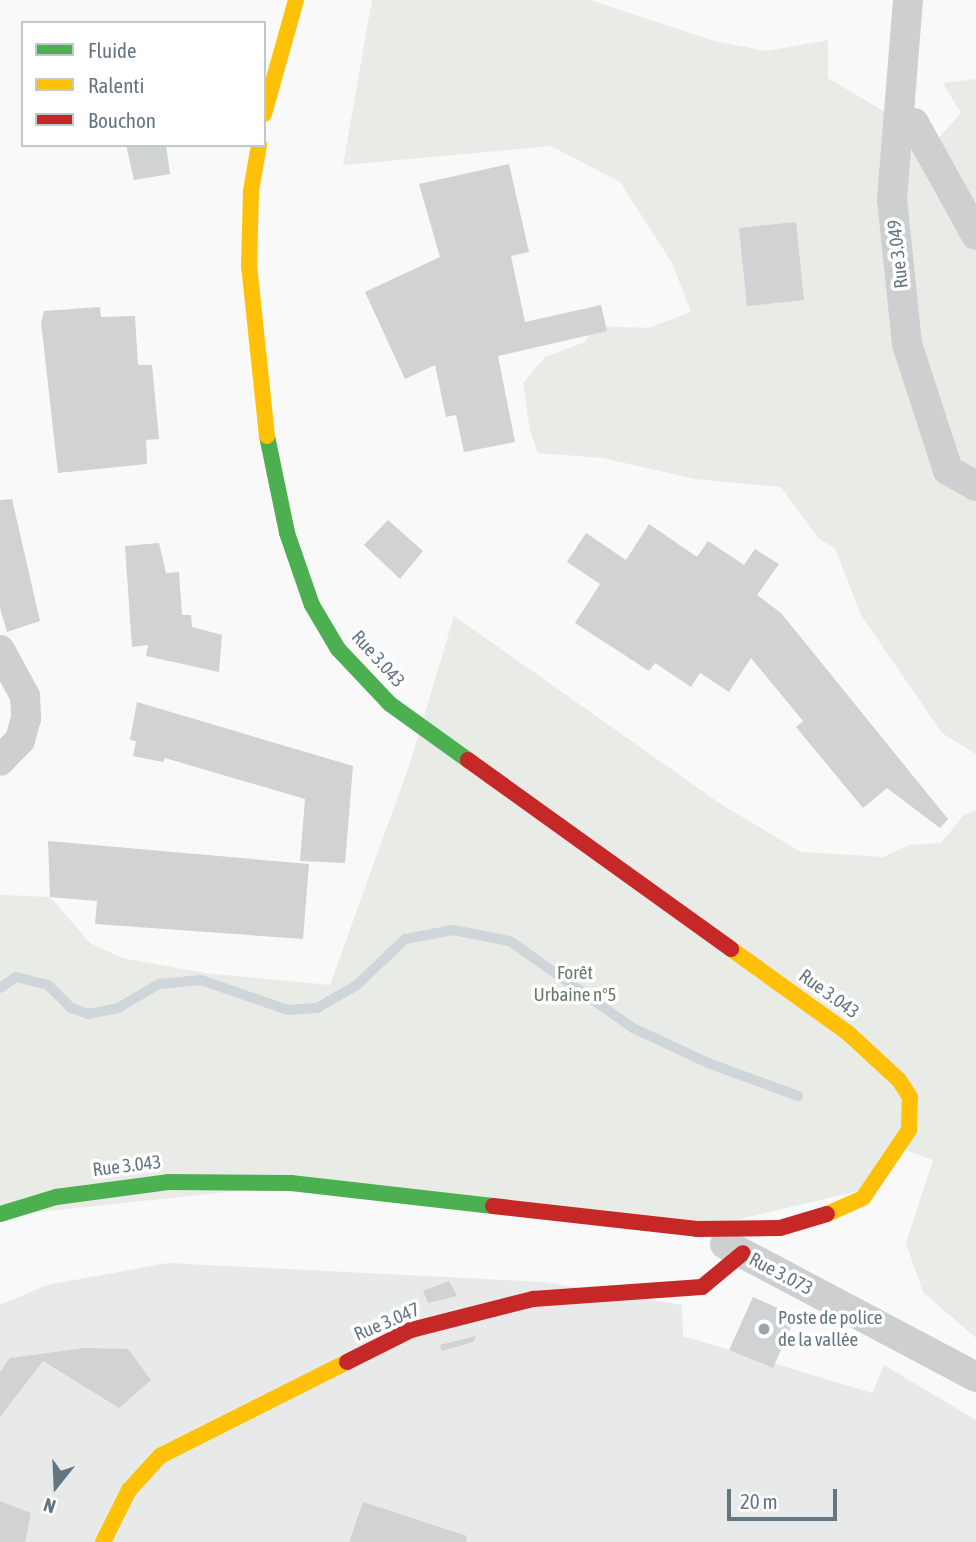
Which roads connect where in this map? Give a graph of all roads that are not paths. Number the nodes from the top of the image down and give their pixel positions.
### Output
1 (296, 0) edge
2 (908, 0) edge
3 (266, 107) edge
4 (914, 123) dead end
5 (259, 147) edge
6 (976, 235) edge
7 (976, 486) edge
8 (0, 649) edge
9 (0, 761) edge
10 (0, 1214) edge
11 (697, 1230) junction
12 (743, 1253) junction
13 (976, 1377) edge
14 (103, 1542) edge

1 - 3 street
2 - 7 street, Rue 3.049
4 - 6 street
5 - 11 street, Rue 3.043
8 - 9 street
10 - 11 street, Rue 3.043
11 - 12 street, Rue 3.073
12 - 13 street, Rue 3.073
12 - 14 street, Rue 3.047

